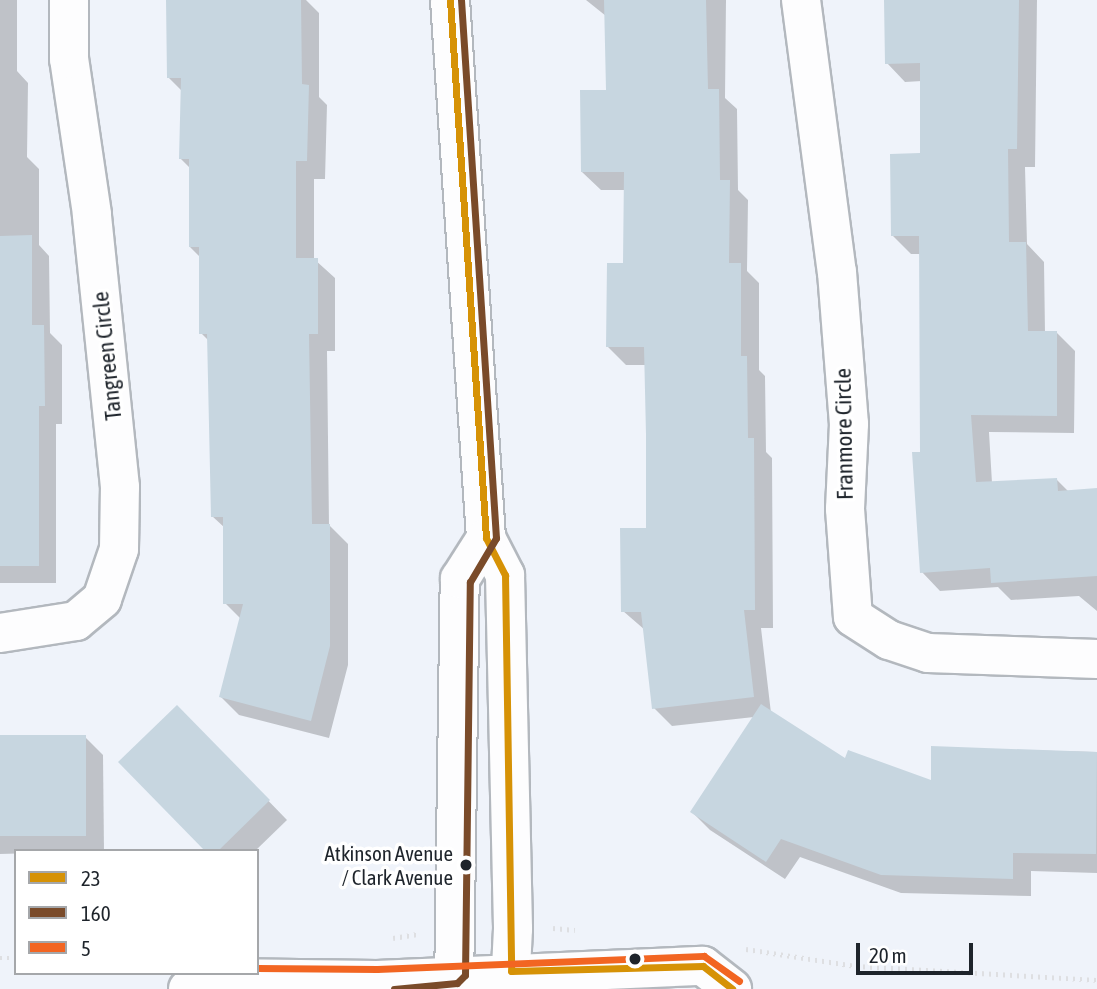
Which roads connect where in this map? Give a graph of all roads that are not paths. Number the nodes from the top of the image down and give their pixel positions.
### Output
1 (69, 0) edge
2 (450, 0) edge
3 (801, 0) edge
4 (486, 538) junction
5 (0, 633) edge
6 (1097, 659) edge
7 (511, 980) edge
8 (455, 981) edge
9 (188, 989) edge
10 (733, 989) edge

1 - 5 street, Tangreen Circle
2 - 4 street
3 - 6 street, Franmore Circle
4 - 7 street
4 - 8 street
7 - 8 street
7 - 10 street
8 - 9 street

